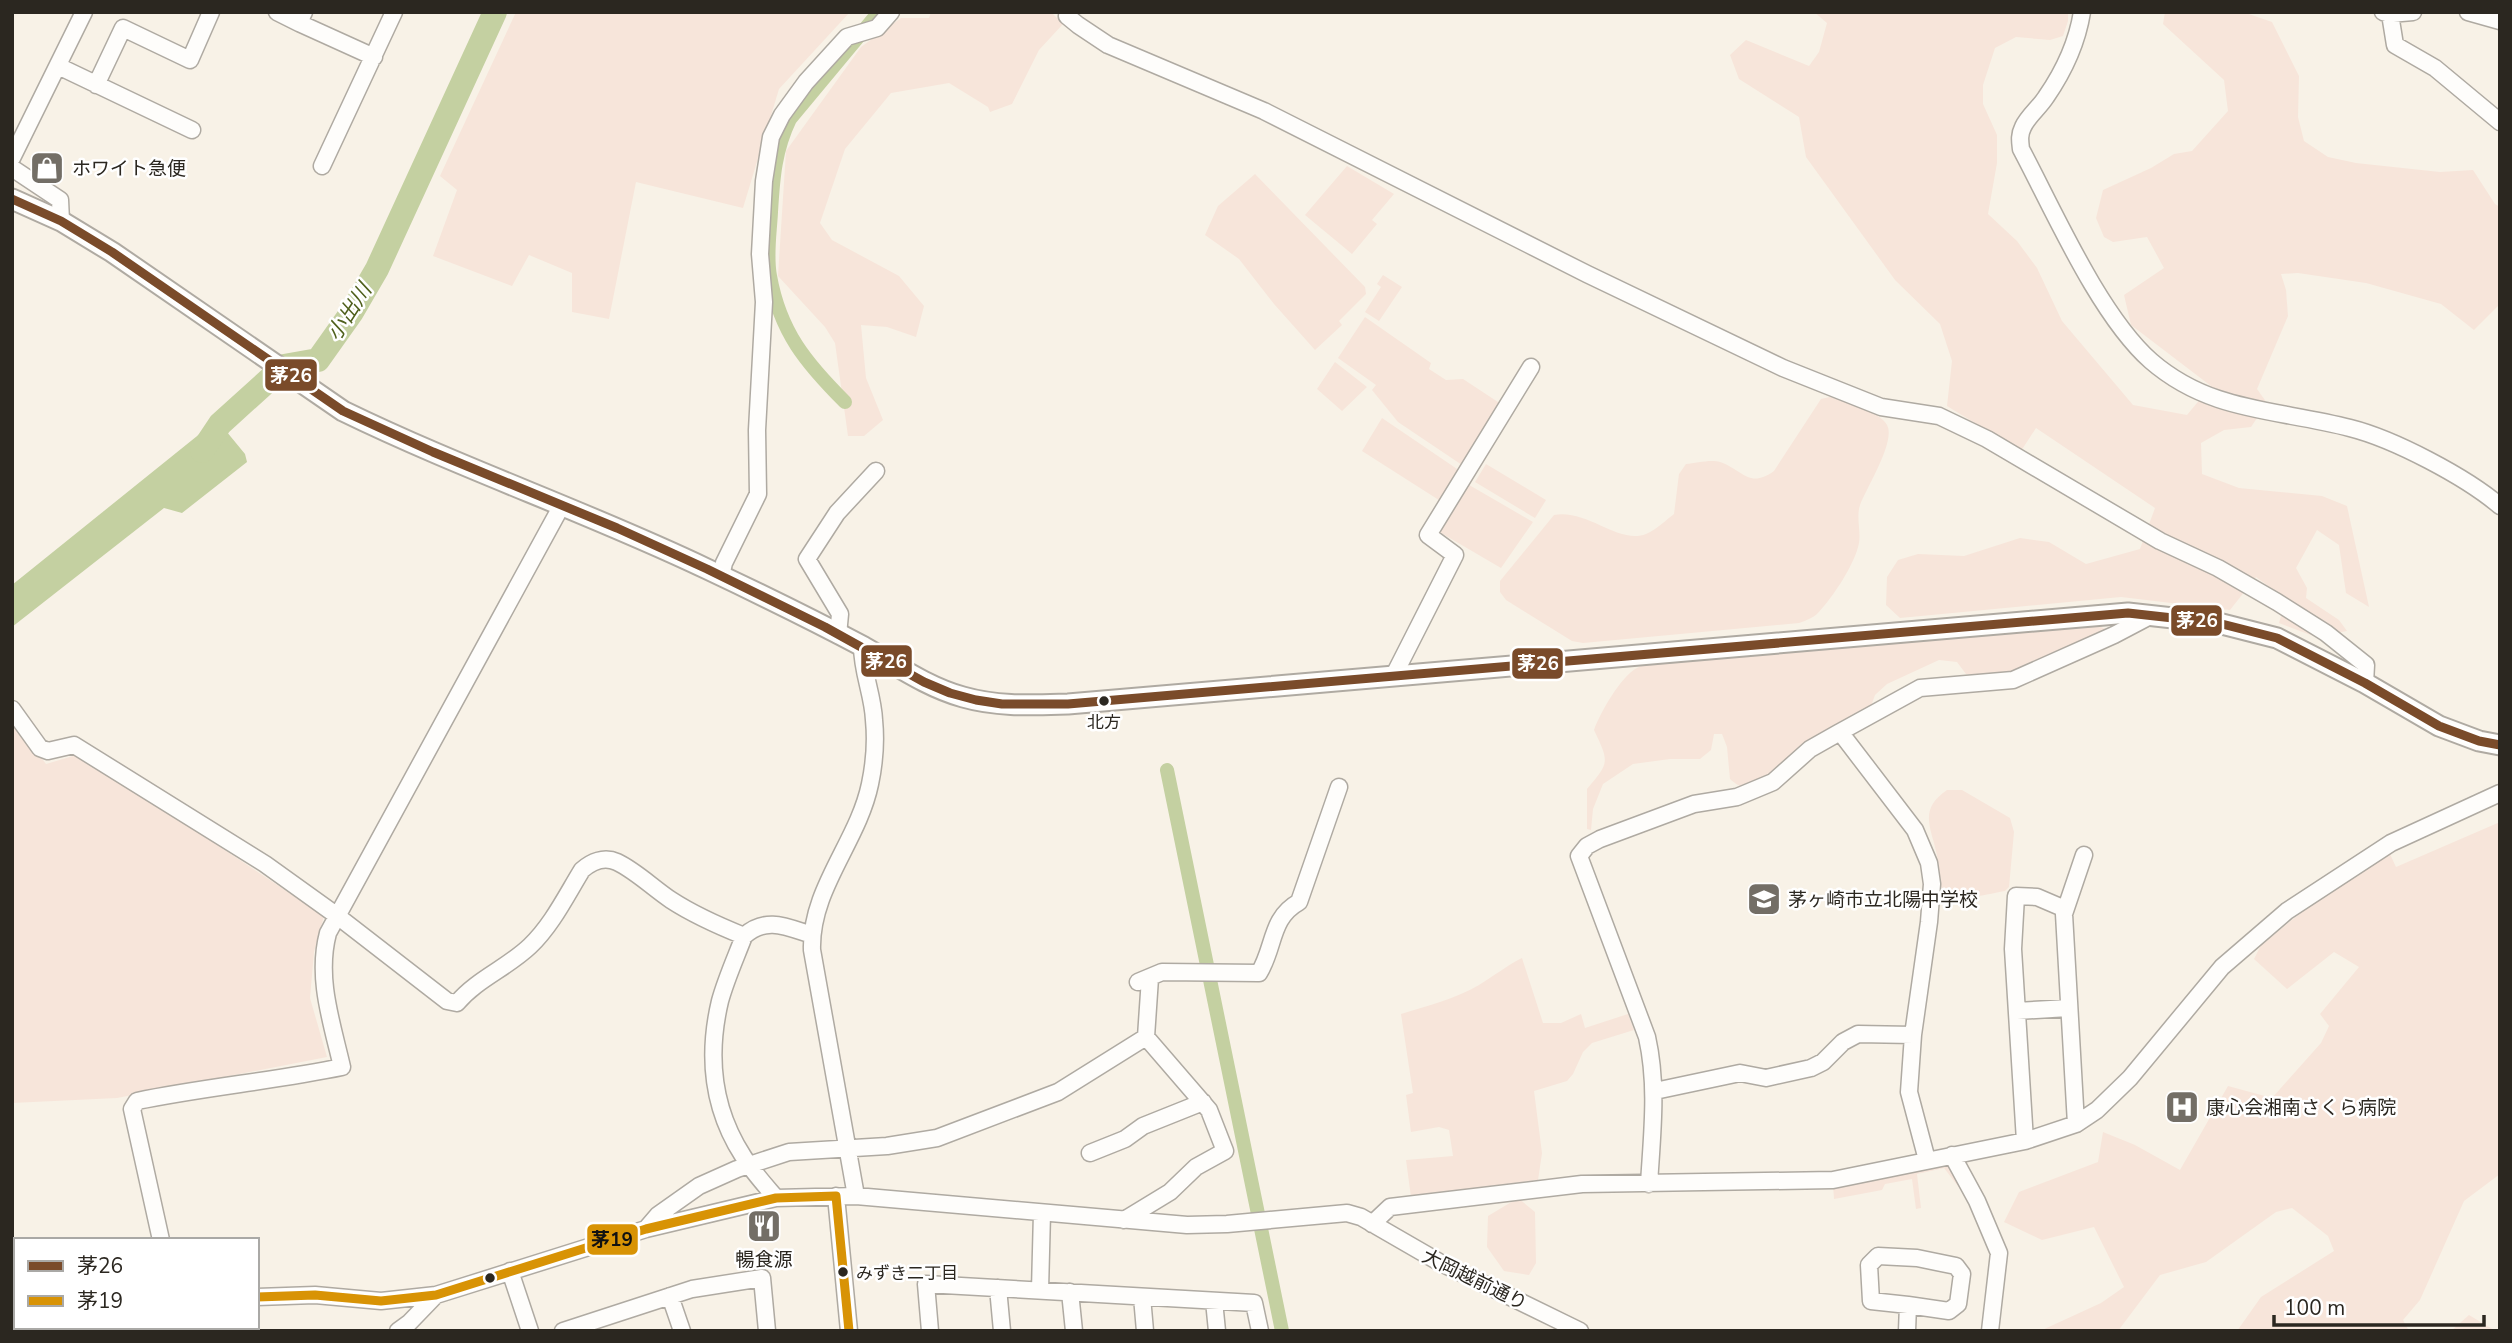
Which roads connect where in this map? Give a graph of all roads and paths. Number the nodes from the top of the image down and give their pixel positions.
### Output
1 (85, 12) edge
2 (212, 12) edge
3 (277, 12) edge
4 (394, 12) edge
5 (891, 12) edge
6 (1068, 12) edge
7 (2082, 12) edge
8 (2413, 12) edge
9 (2468, 12) edge
10 (2386, 13) edge
11 (301, 18) edge
12 (2500, 21) edge
13 (374, 57) junction
14 (58, 66) junction
15 (96, 85) junction
16 (2500, 122) edge
17 (192, 130) dead end
18 (12, 158) edge
19 (322, 166) dead end
20 (12, 168) edge
21 (12, 199) edge
22 (61, 222) junction
23 (1531, 367) dead end
24 (876, 471) dead end
25 (562, 505) junction
26 (2500, 506) edge
27 (721, 576) junction
28 (2152, 615) junction
29 (838, 635) junction
30 (862, 646) junction
31 (1394, 675) junction
32 (2365, 682) junction
33 (12, 709) edge
34 (1840, 733) junction
35 (2500, 745) edge
36 (1339, 787) dead end
37 (2500, 793) edge
38 (2084, 855) dead end
39 (2065, 909) junction
40 (336, 915) junction
41 (812, 935) junction
42 (744, 936) junction
43 (2069, 1008) junction
44 (2017, 1011) junction
45 (1913, 1035) junction
46 (1146, 1037) junction
47 (1655, 1091) junction
48 (1203, 1102) junction
49 (2076, 1124) junction
50 (2025, 1141) junction
51 (847, 1149) junction
52 (1090, 1153) dead end
53 (1952, 1155) junction
54 (1927, 1160) junction
55 (748, 1164) junction
56 (1649, 1184) junction
57 (836, 1195) junction
58 (856, 1196) junction
59 (776, 1198) junction
60 (1042, 1213) junction
61 (1124, 1220) junction
62 (1371, 1224) junction
63 (646, 1229) junction
64 (161, 1238) edge
65 (510, 1270) junction
66 (998, 1288) junction
67 (1040, 1290) junction
68 (1070, 1292) junction
69 (436, 1295) junction
70 (670, 1296) junction
71 (259, 1297) edge
72 (1142, 1297) junction
73 (1214, 1301) junction
74 (1908, 1306) junction
75 (603, 1324) edge
76 (398, 1331) edge
77 (530, 1331) edge
78 (563, 1331) edge
79 (682, 1331) edge
80 (767, 1331) edge
81 (849, 1331) edge
82 (930, 1331) edge
83 (1002, 1331) edge
84 (1073, 1331) edge
85 (1145, 1331) edge
86 (1217, 1331) edge
87 (1260, 1331) edge
88 (1580, 1331) edge
89 (1907, 1331) edge
90 (1990, 1331) edge

1 - 14 street
2 - 15 street
3 - 11 street
4 - 13 street
5 - 27 street
6 - 32 street
7 - 26 street
8 - 10 street
9 - 12 street
10 - 16 street
11 - 13 street
13 - 19 street
14 - 15 street
14 - 18 street
15 - 17 street
20 - 22 street
21 - 22 main road
22 - 25 main road
23 - 31 street
24 - 29 street
25 - 27 main road
25 - 40 street
27 - 29 main road
28 - 31 main road
28 - 32 main road
28 - 34 street
29 - 30 main road
30 - 31 main road
30 - 41 street
32 - 35 main road
33 - 40 street
34 - 45 street
34 - 47 street
36 - 46 street
37 - 49 street
38 - 39 street
39 - 43 street
39 - 44 street
40 - 42 street
40 - 64 street
41 - 42 street
41 - 51 street
42 - 55 street
43 - 44 street
43 - 49 street
44 - 50 street
45 - 47 street
45 - 54 street
46 - 48 street
46 - 51 street
47 - 56 street
48 - 52 street
48 - 61 street
49 - 50 street
50 - 53 street
51 - 55 street
51 - 58 street
53 - 54 street
53 - 90 street
54 - 56 street
55 - 59 street
55 - 63 street
56 - 62 street
57 - 58 street, 大岡越前通り
57 - 59 street, 大岡越前通り
57 - 81 street
58 - 60 street, 大岡越前通り
59 - 63 street, 大岡越前通り
60 - 61 street, 大岡越前通り
60 - 67 street
61 - 62 street, 大岡越前通り
62 - 88 street, 大岡越前通り
63 - 65 street, 大岡越前通り
65 - 69 street, 大岡越前通り
65 - 77 street
66 - 67 street
66 - 82 street
66 - 83 street
67 - 68 street
68 - 72 street
68 - 84 street
69 - 71 street
69 - 76 street
70 - 75 street
70 - 79 street
70 - 80 street
72 - 73 street
72 - 85 street
73 - 86 street
73 - 87 street
74 - 74 street
74 - 89 street
75 - 78 street

